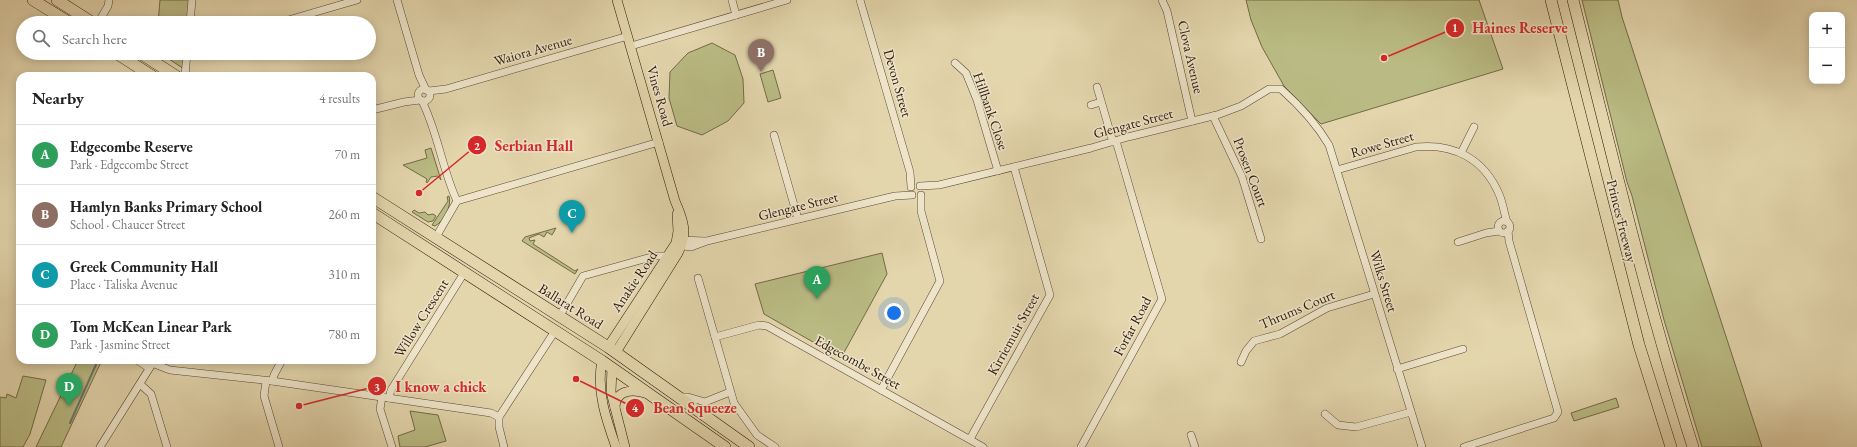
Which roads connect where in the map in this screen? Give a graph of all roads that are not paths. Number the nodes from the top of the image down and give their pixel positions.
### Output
1 (33, 0) edge
2 (57, 0) edge
3 (109, 0) edge
4 (192, 0) edge
5 (358, 0) edge
6 (397, 0) edge
7 (617, 0) edge
8 (732, 0) edge
9 (787, 0) edge
10 (860, 0) edge
11 (1162, 0) edge
12 (1551, 0) edge
13 (1573, 0) edge
14 (736, 15) junction
15 (59, 16) edge
16 (82, 16) edge
17 (102, 16) edge
18 (191, 16) edge
19 (302, 16) edge
20 (628, 36) junction
21 (631, 46) junction
22 (127, 60) edge
23 (151, 60) edge
24 (186, 60) edge
25 (955, 62) dead end
26 (146, 72) edge
27 (170, 72) edge
28 (185, 72) edge
29 (1097, 87) dead end
30 (424, 95) junction
31 (1101, 102) junction
32 (1091, 105) dead end
33 (376, 109) edge
34 (1213, 116) junction
35 (1192, 121) junction
36 (1317, 125) joint
37 (1474, 127) dead end
38 (774, 135) dead end
39 (1115, 141) junction
40 (659, 142) junction
41 (1461, 153) junction
42 (1014, 167) junction
43 (1336, 170) junction
44 (998, 171) junction
45 (916, 191) junction
46 (376, 200) edge
47 (457, 201) junction
48 (376, 217) edge
49 (798, 219) junction
50 (1502, 227) junction
51 (436, 237) junction
52 (1261, 239) dead end
53 (1458, 242) dead end
54 (679, 243) junction
55 (668, 256) junction
56 (464, 273) junction
57 (698, 278) dead end
58 (1374, 294) junction
59 (559, 317) junction
60 (555, 331) junction
61 (715, 338) junction
62 (1463, 349) dead end
63 (612, 350) junction
64 (602, 360) junction
65 (1241, 362) dead end
66 (152, 364) edge
67 (280, 364) edge
68 (612, 368) junction
69 (1397, 369) junction
70 (269, 381) junction
71 (140, 384) junction
72 (881, 390) junction
73 (730, 392) junction
74 (652, 395) junction
75 (679, 397) junction
76 (385, 398) junction
77 (615, 408) junction
78 (1410, 412) junction
79 (1325, 414) dead end
80 (499, 417) junction
81 (1190, 435) dead end
82 (970, 439) junction
83 (100, 447) edge
84 (167, 447) edge
85 (279, 447) edge
86 (392, 447) edge
87 (504, 447) edge
88 (616, 447) edge
89 (625, 447) edge
90 (725, 447) edge
91 (749, 447) edge
92 (775, 447) edge
93 (983, 447) edge
94 (1081, 447) edge
95 (1195, 447) edge
96 (1422, 447) edge
97 (1464, 447) edge
98 (1671, 447) edge
99 (1693, 447) edge

1 - 15 highway
2 - 16 highway
3 - 17 street
4 - 18 street
5 - 19 street
6 - 30 street
7 - 20 main road, Vines Road
8 - 14 street
9 - 14 street
10 - 45 street, Devon Street
11 - 35 street, Clova Avenue
12 - 98 highway, Princes Freeway
13 - 99 highway, Princes Freeway
14 - 21 street
20 - 21 main road, Vines Road
20 - 30 street, Waiora Avenue
21 - 40 main road, Vines Road
22 - 26 highway
23 - 27 highway
24 - 28 street
25 - 44 street, Hillbank Close
29 - 31 street, Forfar Road
30 - 33 street, Waiora Avenue
30 - 47 street
31 - 32 street
31 - 39 street, Forfar Road
34 - 35 street, Glengate Street
34 - 36 street, Glengate Street
34 - 52 street, Prosen Court
35 - 39 street, Glengate Street
36 - 43 street, Wilks Street
37 - 41 street
38 - 49 street
39 - 42 street, Glengate Street
39 - 94 street, Forfar Road
40 - 47 street
40 - 54 main road, Vines Road
41 - 43 street, Rowe Street
41 - 50 street, Rowe Street
42 - 44 street, Glengate Street
42 - 82 street, Kirriemuir Street
43 - 58 street, Wilks Street
44 - 45 street, Glengate Street
45 - 49 street, Glengate Street
45 - 72 street
46 - 51 highway, Ballarat Road
47 - 51 street
48 - 56 highway, Ballarat Road
49 - 54 street, Glengate Street
50 - 53 street
50 - 97 street, Rowe Street
51 - 59 highway, Ballarat Road
54 - 55 main road, Anakie Road
54 - 63 main road, Anakie Road
55 - 59 street
55 - 63 main road, Anakie Road
56 - 60 highway, Ballarat Road
56 - 76 street, Willow Crescent
57 - 61 street
58 - 65 street, Thrums Court
58 - 69 street, Wilks Street
59 - 63 highway, Ballarat Road
60 - 64 highway, Ballarat Road
60 - 80 street
61 - 72 street, Edgecombe Street
61 - 73 street
62 - 69 street
63 - 64 highway, Anakie Road
63 - 68 highway, Anakie Road
63 - 75 highway, Ballarat Road
64 - 68 highway, Ballarat Road
64 - 88 main road, Anakie Road
66 - 70 street
66 - 71 street
67 - 70 street
68 - 74 highway, Ballarat Road
68 - 77 main road, Anakie Road
69 - 78 street, Wilks Street
70 - 76 street
70 - 85 street
71 - 83 street
71 - 84 street
72 - 82 street, Edgecombe Street
73 - 75 street
73 - 92 street
74 - 77 main road
74 - 90 highway, Ballarat Road
75 - 91 highway, Ballarat Road
76 - 80 street
76 - 86 street, Willow Crescent
77 - 89 main road, Anakie Road
78 - 79 street
78 - 96 street, Wilks Street
80 - 87 street
81 - 95 street
82 - 93 street, Edgecombe Street

